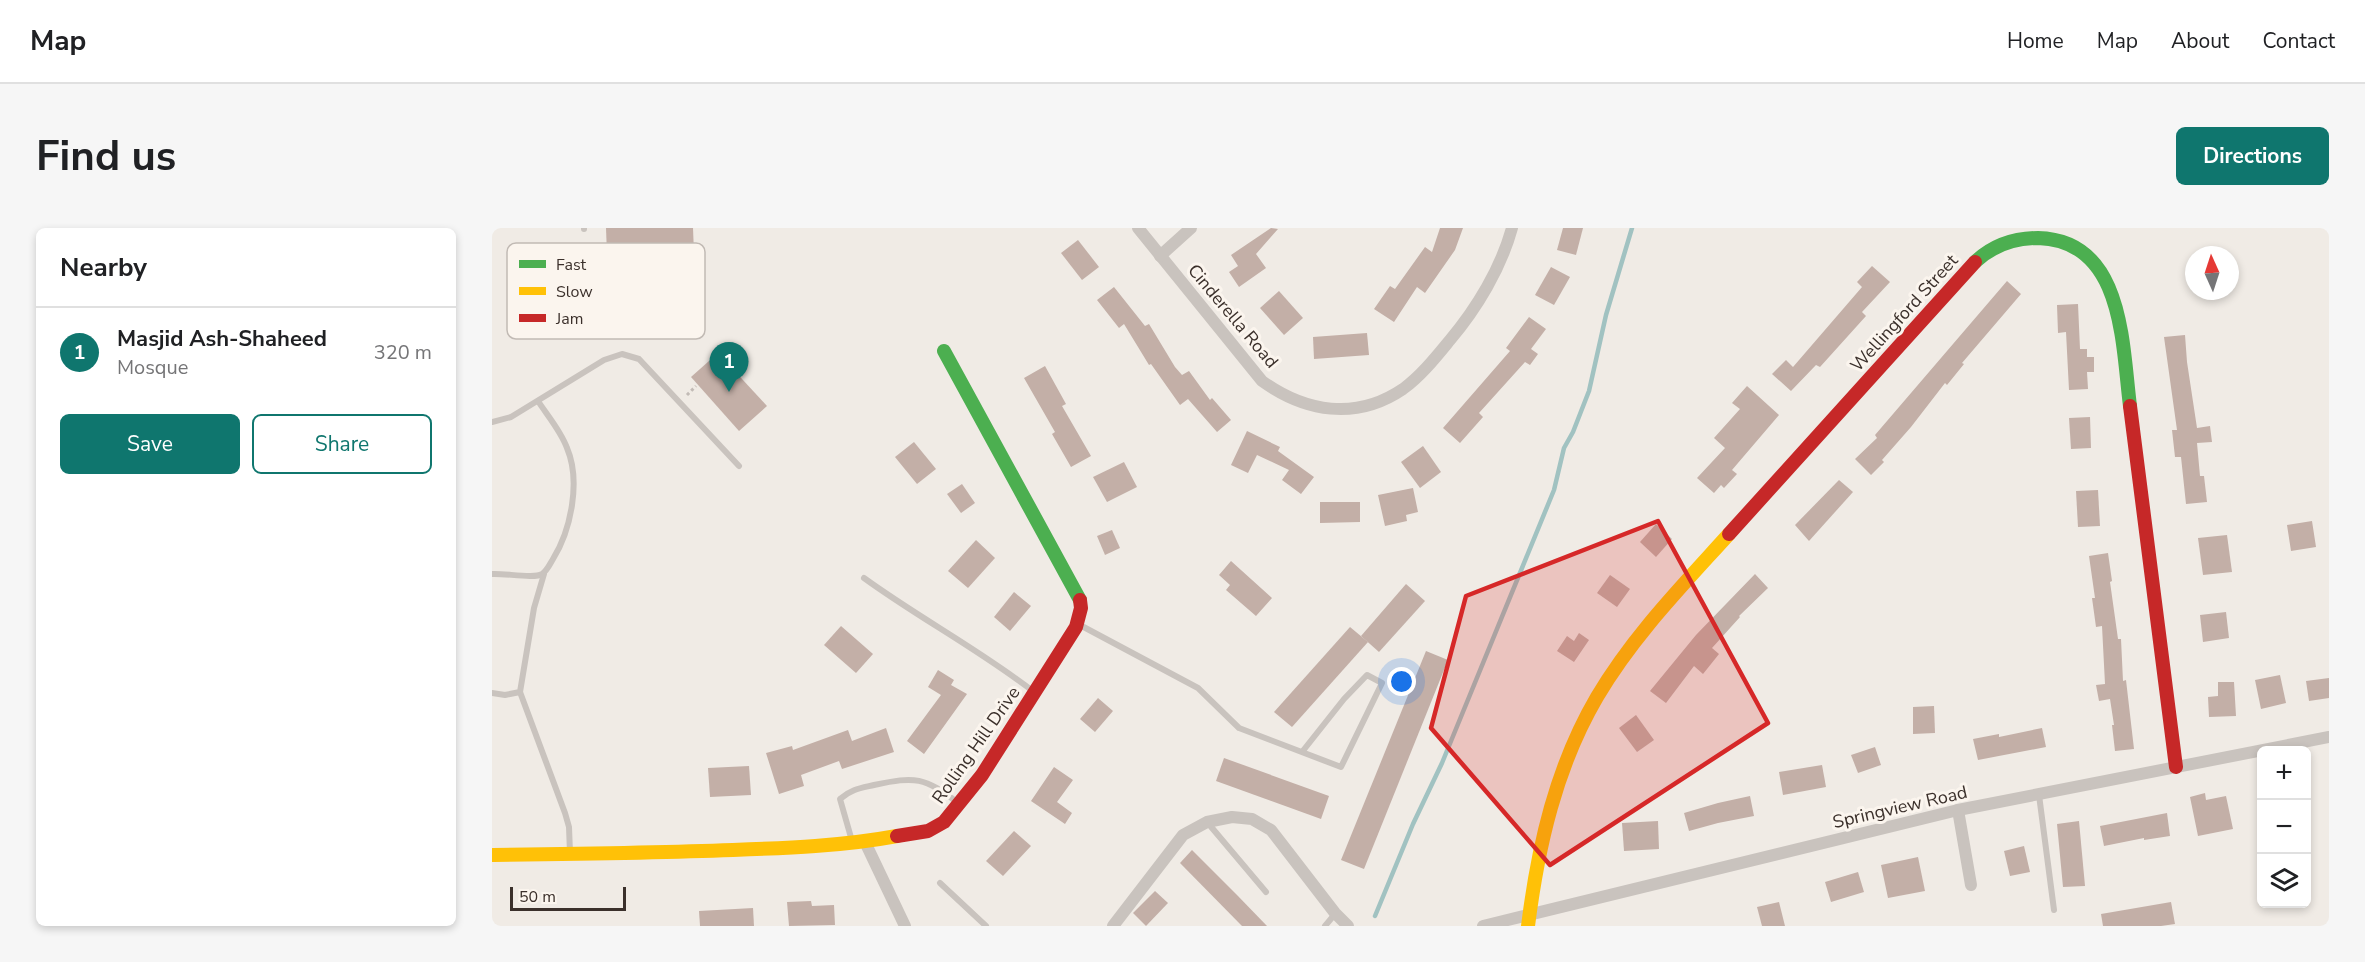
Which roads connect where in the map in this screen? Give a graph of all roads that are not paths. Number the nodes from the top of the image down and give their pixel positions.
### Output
1 (1138, 228) edge
2 (1191, 228) edge
3 (1512, 228) edge
4 (1160, 256) junction
5 (944, 351) dead end
6 (538, 400) junction
7 (492, 422) edge
8 (739, 466) dead end
9 (492, 574) edge
10 (544, 574) junction
11 (864, 578) dead end
12 (1077, 624) junction
13 (520, 692) junction
14 (492, 693) edge
15 (1034, 693) junction
16 (2329, 737) edge
17 (1302, 752) junction
18 (2176, 766) junction
19 (2039, 795) junction
20 (959, 803) junction
21 (1958, 810) junction
22 (1207, 822) junction
23 (858, 842) junction
24 (570, 854) junction
25 (492, 855) edge
26 (940, 883) dead end
27 (1971, 885) dead end
28 (1266, 892) dead end
29 (2054, 910) dead end
30 (1335, 913) junction
31 (1528, 920) edge
32 (905, 926) edge
33 (986, 926) edge
34 (1113, 926) edge
35 (1325, 926) edge
36 (1348, 926) edge
37 (1483, 926) edge

1 - 4 street, Cinderella Road
2 - 4 street
3 - 4 street, Cinderella Road
5 - 12 street
6 - 7 lane
6 - 8 lane
6 - 10 lane
9 - 10 lane
10 - 13 lane
11 - 15 lane
12 - 15 street, Rolling Hill Drive
12 - 17 lane
13 - 14 lane
13 - 24 lane
15 - 20 street, Rolling Hill Drive
16 - 18 street, Springview Road
17 - 17 lane
18 - 19 street, Springview Road
18 - 31 street, Wellingford Street
19 - 21 street, Springview Road
19 - 29 lane
20 - 23 street, Rolling Hill Drive
20 - 23 lane
21 - 27 street
21 - 31 street, Springview Road
22 - 28 lane
22 - 30 street
22 - 34 street
23 - 24 street, Rolling Hill Drive
23 - 32 street
24 - 25 street, Rolling Hill Drive
26 - 33 lane
30 - 35 lane
30 - 36 street
31 - 37 street, Springview Road

